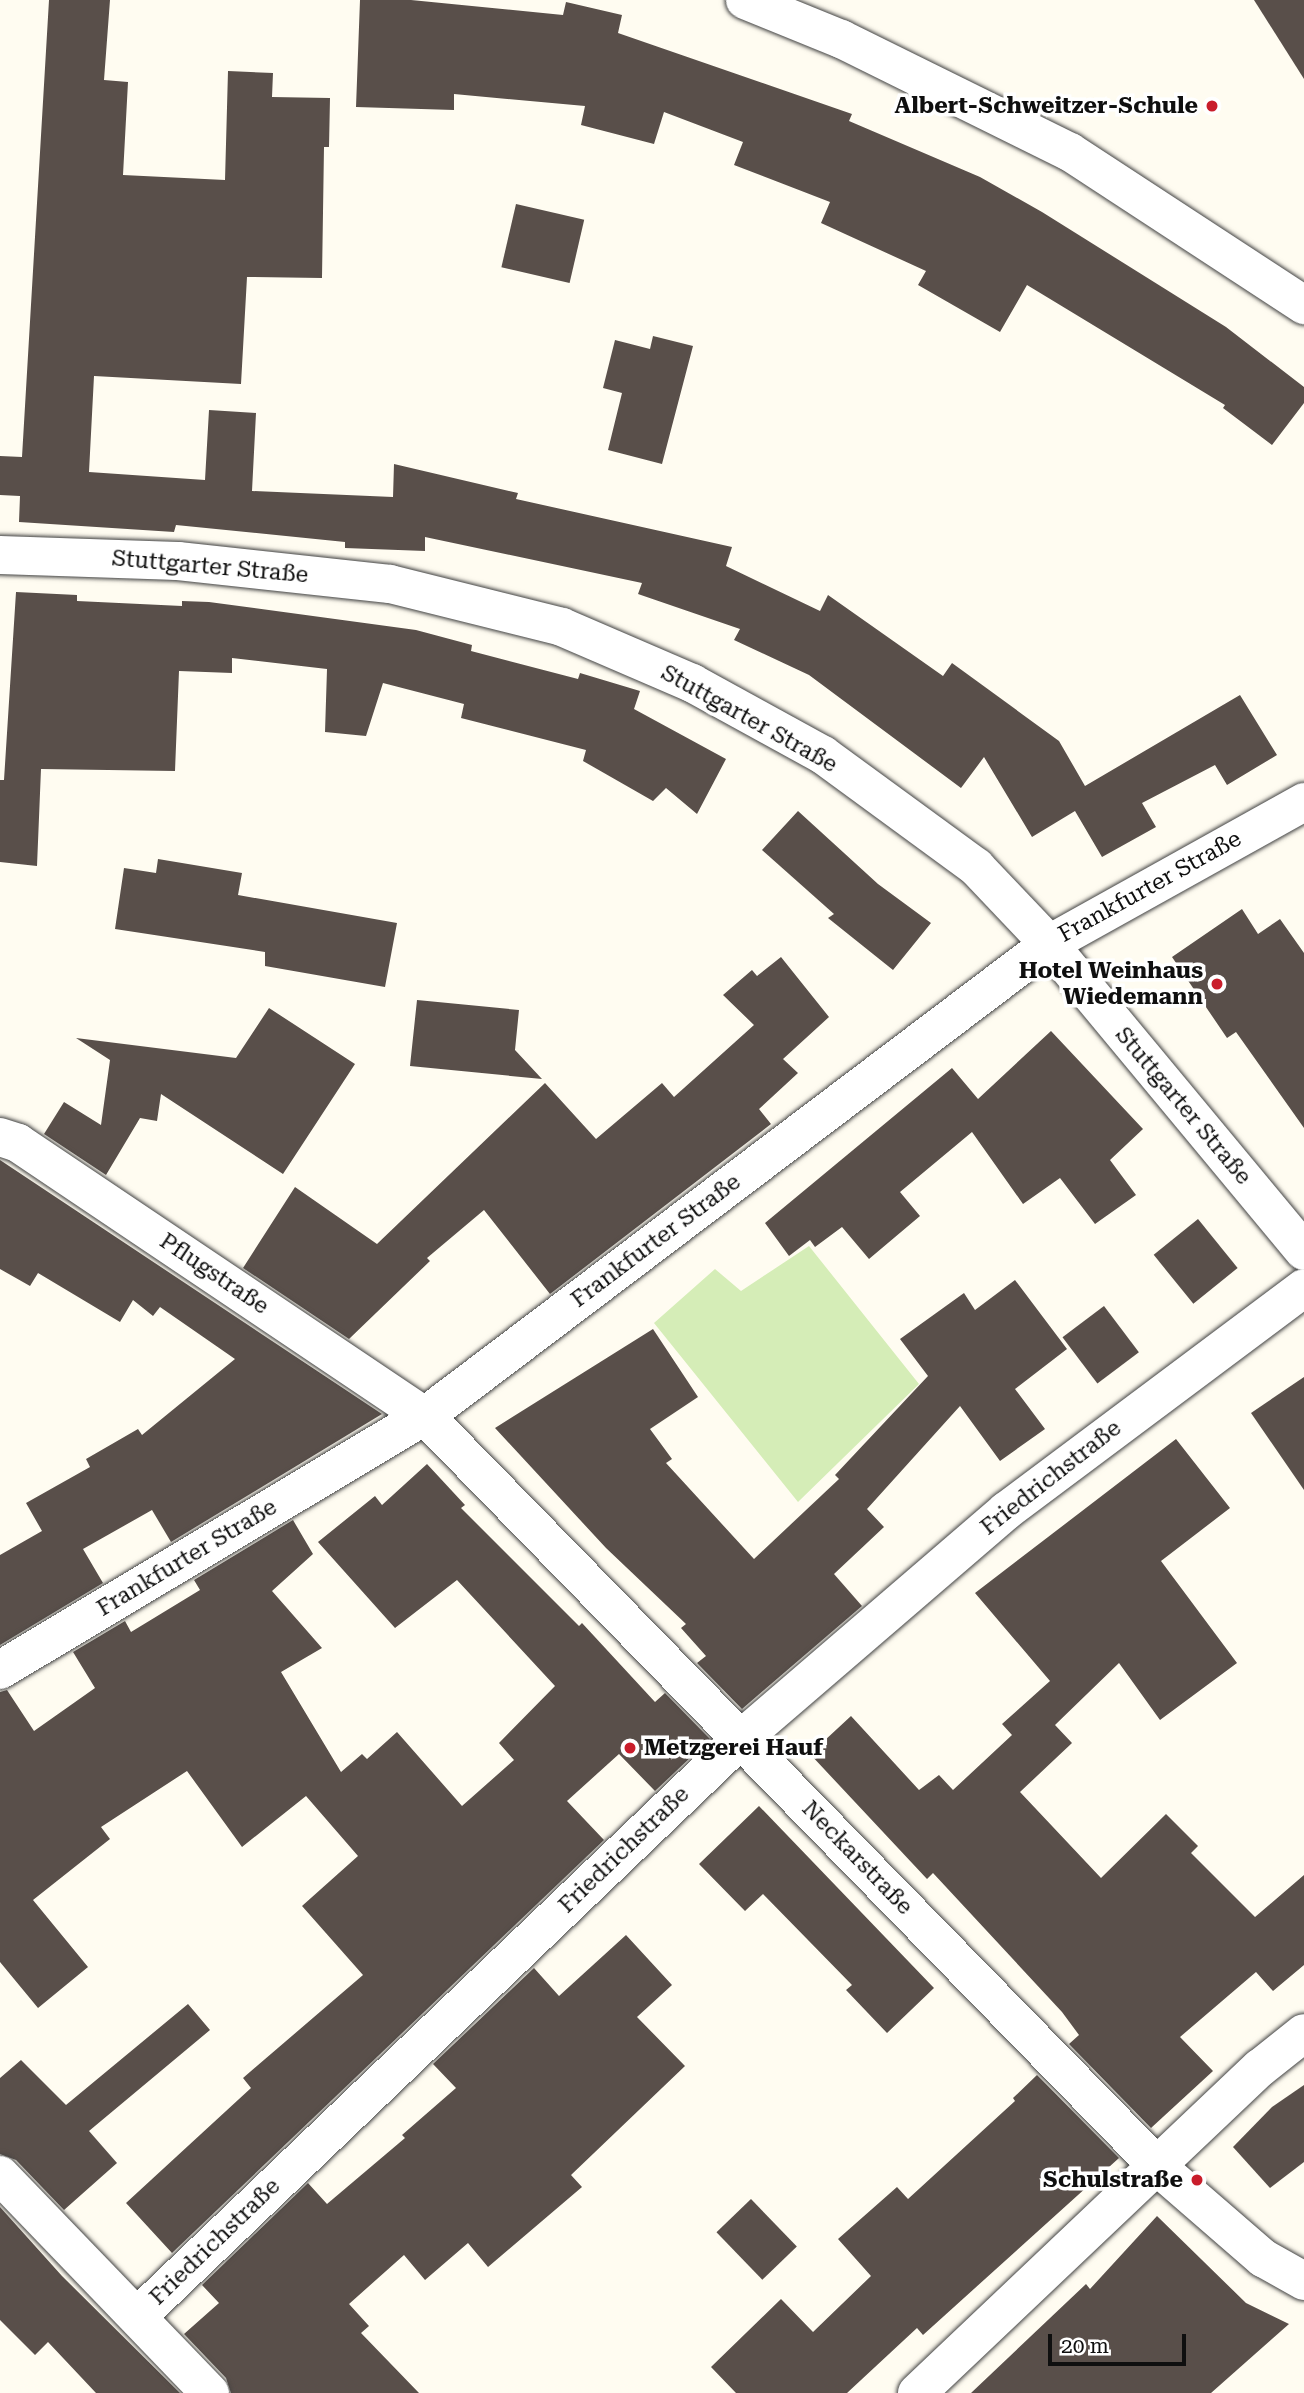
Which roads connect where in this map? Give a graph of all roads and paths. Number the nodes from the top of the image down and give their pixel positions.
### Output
1 (745, 0) edge
2 (1304, 305) edge
3 (0, 555) edge
4 (1304, 802) edge
5 (1049, 944) junction
6 (0, 1136) edge
7 (1304, 1251) edge
8 (1304, 1288) edge
9 (425, 1416) junction
10 (0, 1670) edge
11 (741, 1739) junction
12 (1304, 2033) edge
13 (1159, 2168) junction
14 (0, 2175) edge
15 (1304, 2281) edge
16 (138, 2316) junction
17 (210, 2393) edge
18 (917, 2393) edge

1 - 2 street
3 - 5 street, Stuttgarter Straße
4 - 5 street, Frankfurter Straße
5 - 7 street, Stuttgarter Straße
5 - 9 street, Frankfurter Straße
6 - 9 street, Pflugstraße
8 - 11 street, Friedrichstraße
9 - 10 street, Frankfurter Straße
9 - 11 street, Neckarstraße
11 - 13 street, Neckarstraße
11 - 16 street, Friedrichstraße
12 - 13 street
13 - 15 street, Neckarstraße
13 - 18 street
14 - 16 street
16 - 17 street

